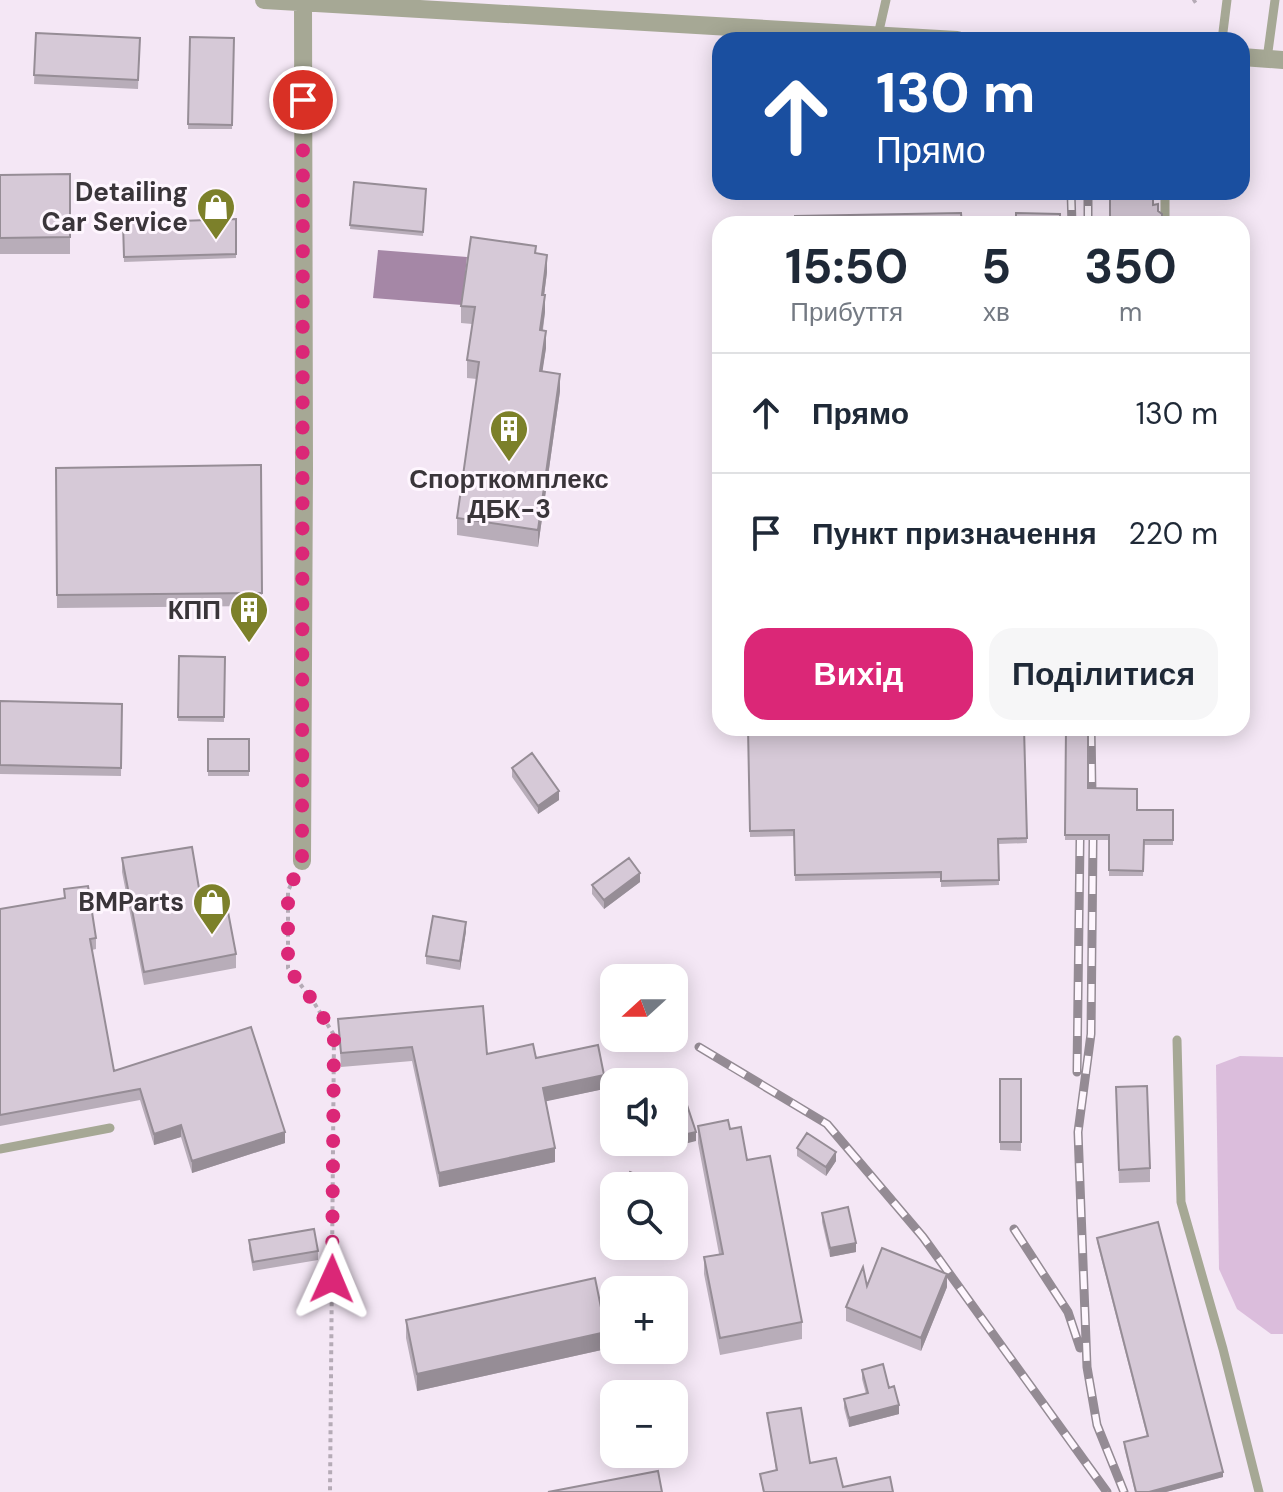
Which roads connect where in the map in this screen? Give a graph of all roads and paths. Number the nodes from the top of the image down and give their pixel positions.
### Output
1 (264, 0) edge
2 (886, 0) edge
3 (1227, 0) edge
4 (1275, 0) edge
5 (303, 2) edge
6 (826, 32) edge
7 (879, 32) edge
8 (1223, 32) edge
9 (1250, 57) edge
10 (1275, 59) edge
11 (302, 861) joint
12 (1177, 1040) dead end
13 (110, 1128) dead end
14 (0, 1149) edge
15 (330, 1492) edge
16 (1259, 1492) edge

1 - 5 street
2 - 7 lane
3 - 8 lane
4 - 10 lane
5 - 6 street
5 - 11 street
9 - 10 street
11 - 15 path
12 - 16 lane
13 - 14 lane

